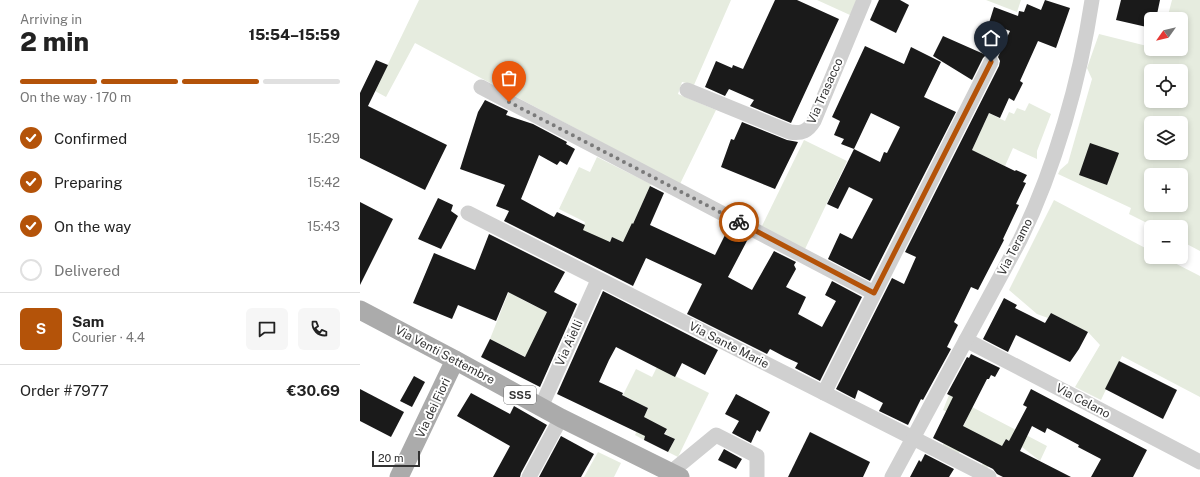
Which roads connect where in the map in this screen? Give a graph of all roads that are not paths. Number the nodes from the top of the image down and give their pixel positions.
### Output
1 (864, 0) edge
2 (1092, 0) edge
3 (991, 62) dead end
4 (481, 87) dead end
5 (687, 90) dead end
6 (468, 213) dead end
7 (598, 280) junction
8 (874, 293) junction
9 (360, 310) edge
10 (966, 340) junction
11 (455, 360) junction
12 (824, 394) junction
13 (541, 406) junction
14 (561, 418) junction
15 (913, 438) junction
16 (1200, 462) edge
17 (676, 475) edge
18 (399, 477) edge
19 (529, 477) edge
20 (757, 477) edge
21 (892, 477) edge
22 (989, 477) edge

1 - 5 street, Via Trasacco
2 - 10 street, Via Teramo
3 - 8 street
4 - 8 street
6 - 7 street, Via Sante Marie
7 - 12 street, Via Sante Marie
7 - 13 street, Via Aielli
8 - 12 street
9 - 11 main road, Via Venti Settembre / SS5
10 - 15 street, Via Teramo
10 - 16 street, Via Celano
11 - 13 main road, Via Venti Settembre / SS5
11 - 18 main road, Via dei Fiori
12 - 15 street, Via Sante Marie
13 - 14 main road, Via Venti Settembre / SS5
14 - 17 main road, Via Venti Settembre / SS5
14 - 19 street
15 - 21 street, Via Teramo
15 - 22 street, Via Sante Marie
17 - 20 street

